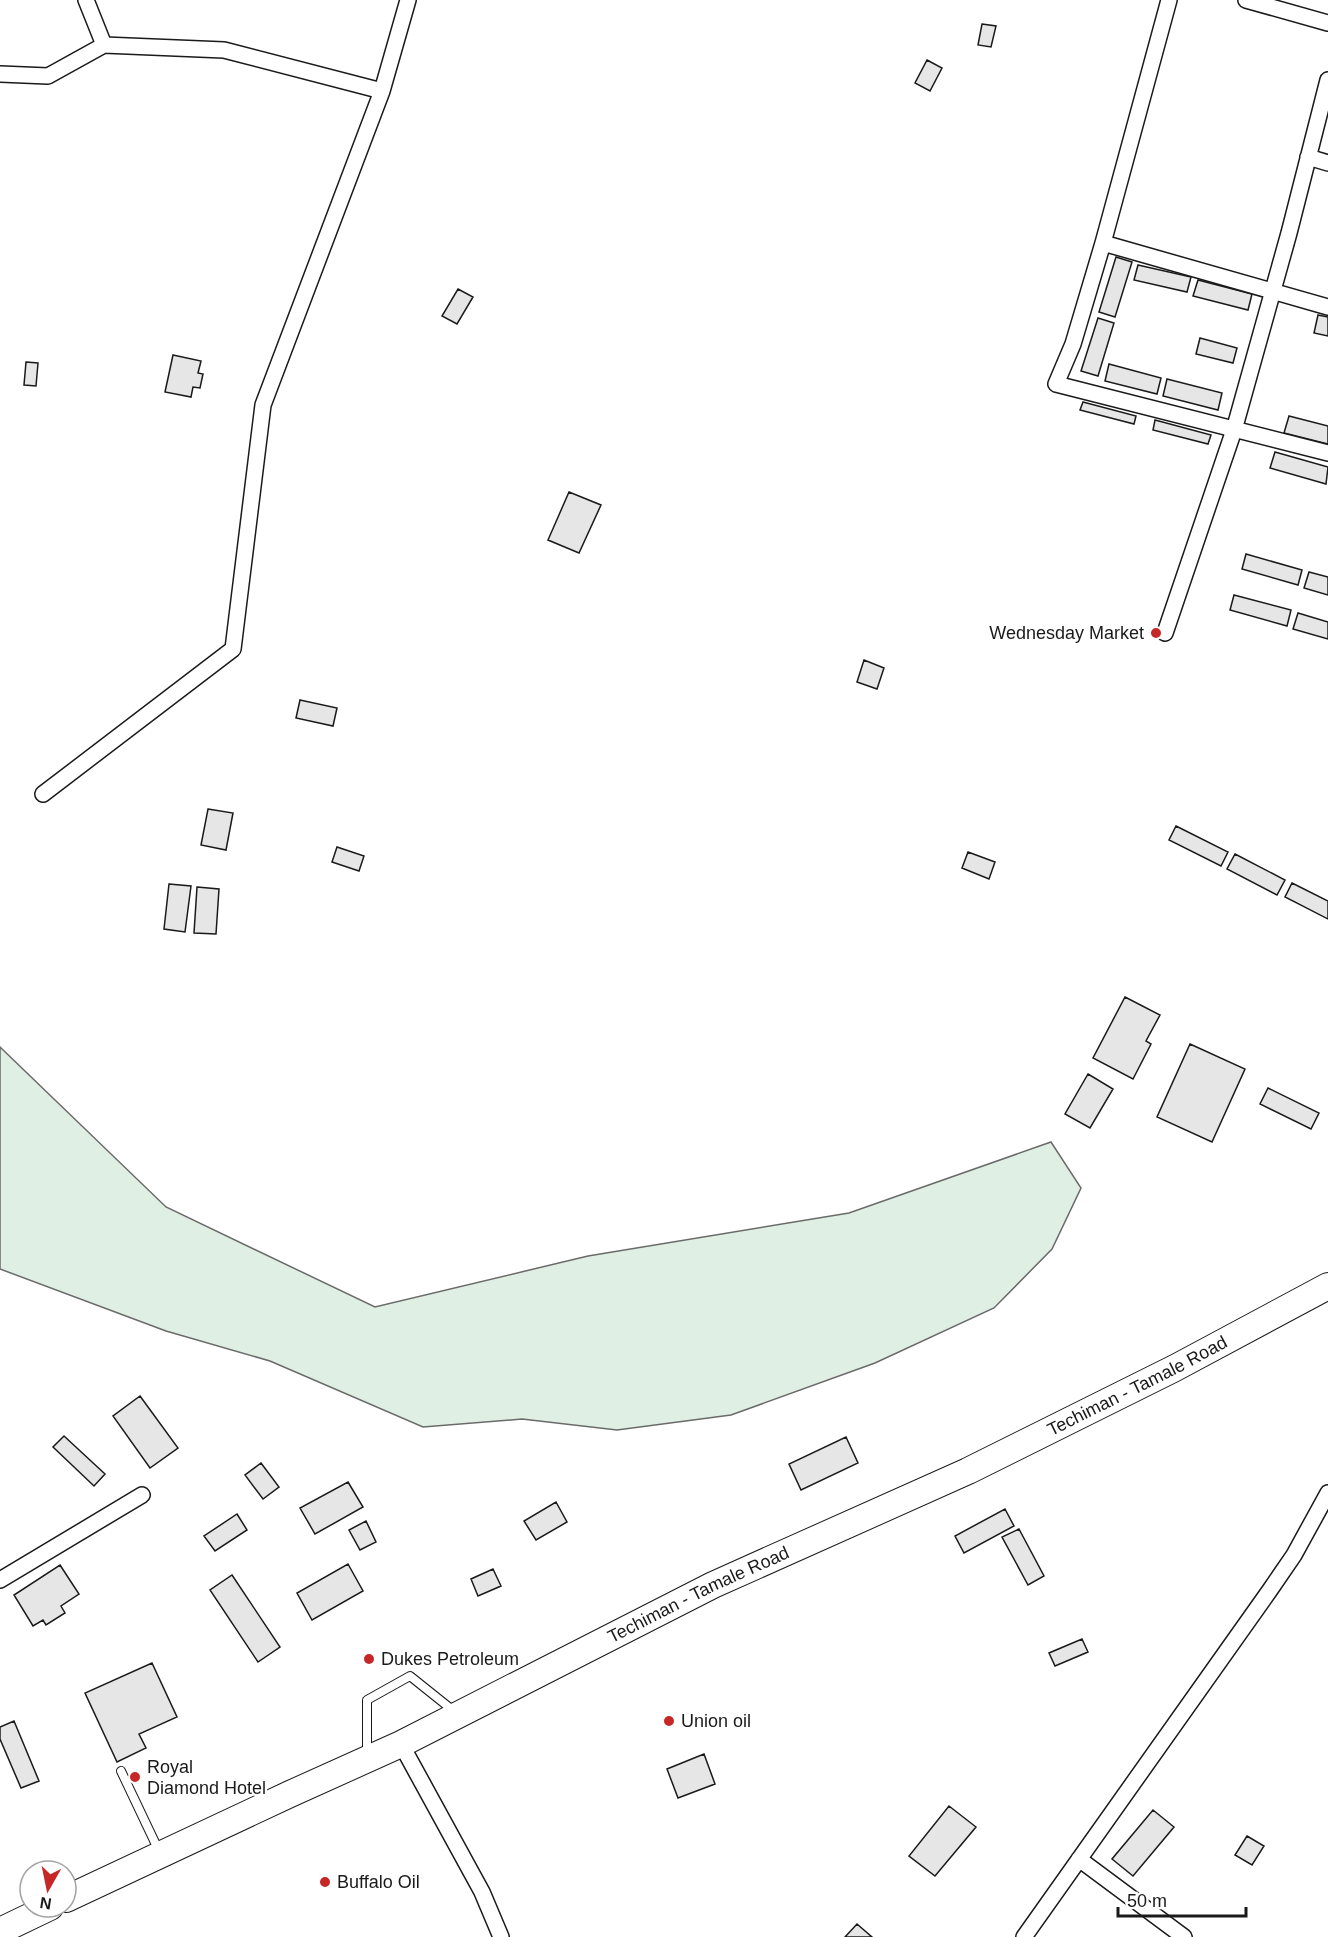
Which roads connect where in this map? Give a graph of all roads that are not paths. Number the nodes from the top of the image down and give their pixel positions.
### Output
1 (86, 0) edge
2 (408, 0) edge
3 (1169, 0) edge
4 (1246, 0) edge
5 (1328, 22) edge
6 (104, 45) junction
7 (0, 74) edge
8 (1328, 80) edge
9 (382, 91) junction
10 (1308, 157) junction
11 (1328, 163) edge
12 (1103, 243) junction
13 (1272, 291) junction
14 (1328, 307) edge
15 (1234, 430) junction
16 (1328, 453) edge
17 (1165, 633) dead end
18 (43, 794) dead end
19 (1328, 1286) edge
20 (1328, 1493) edge
21 (142, 1495) dead end
22 (0, 1580) edge
23 (459, 1715) junction
24 (401, 1744) junction
25 (367, 1759) junction
26 (121, 1771) dead end
27 (161, 1855) junction
28 (1079, 1859) junction
29 (78, 1893) edge
30 (25, 1919) edge
31 (0, 1931) edge
32 (501, 1937) edge
33 (1023, 1937) edge
34 (1184, 1937) edge

1 - 6 street
2 - 9 street
3 - 12 street
4 - 5 street
6 - 7 street
6 - 9 street
8 - 10 street
9 - 18 street
10 - 11 street
10 - 13 street
12 - 13 street
12 - 15 street
13 - 14 street
13 - 15 street
15 - 16 street
15 - 17 street
19 - 23 highway, Techiman - Tamale Road
20 - 28 street
21 - 22 street
23 - 24 highway, Techiman - Tamale Road
23 - 25 lane
24 - 25 highway, Techiman - Tamale Road
24 - 32 street
25 - 27 highway, Techiman - Tamale Road
26 - 27 lane
27 - 29 highway, Techiman - Tamale Road
28 - 33 street
28 - 34 street
30 - 31 highway

